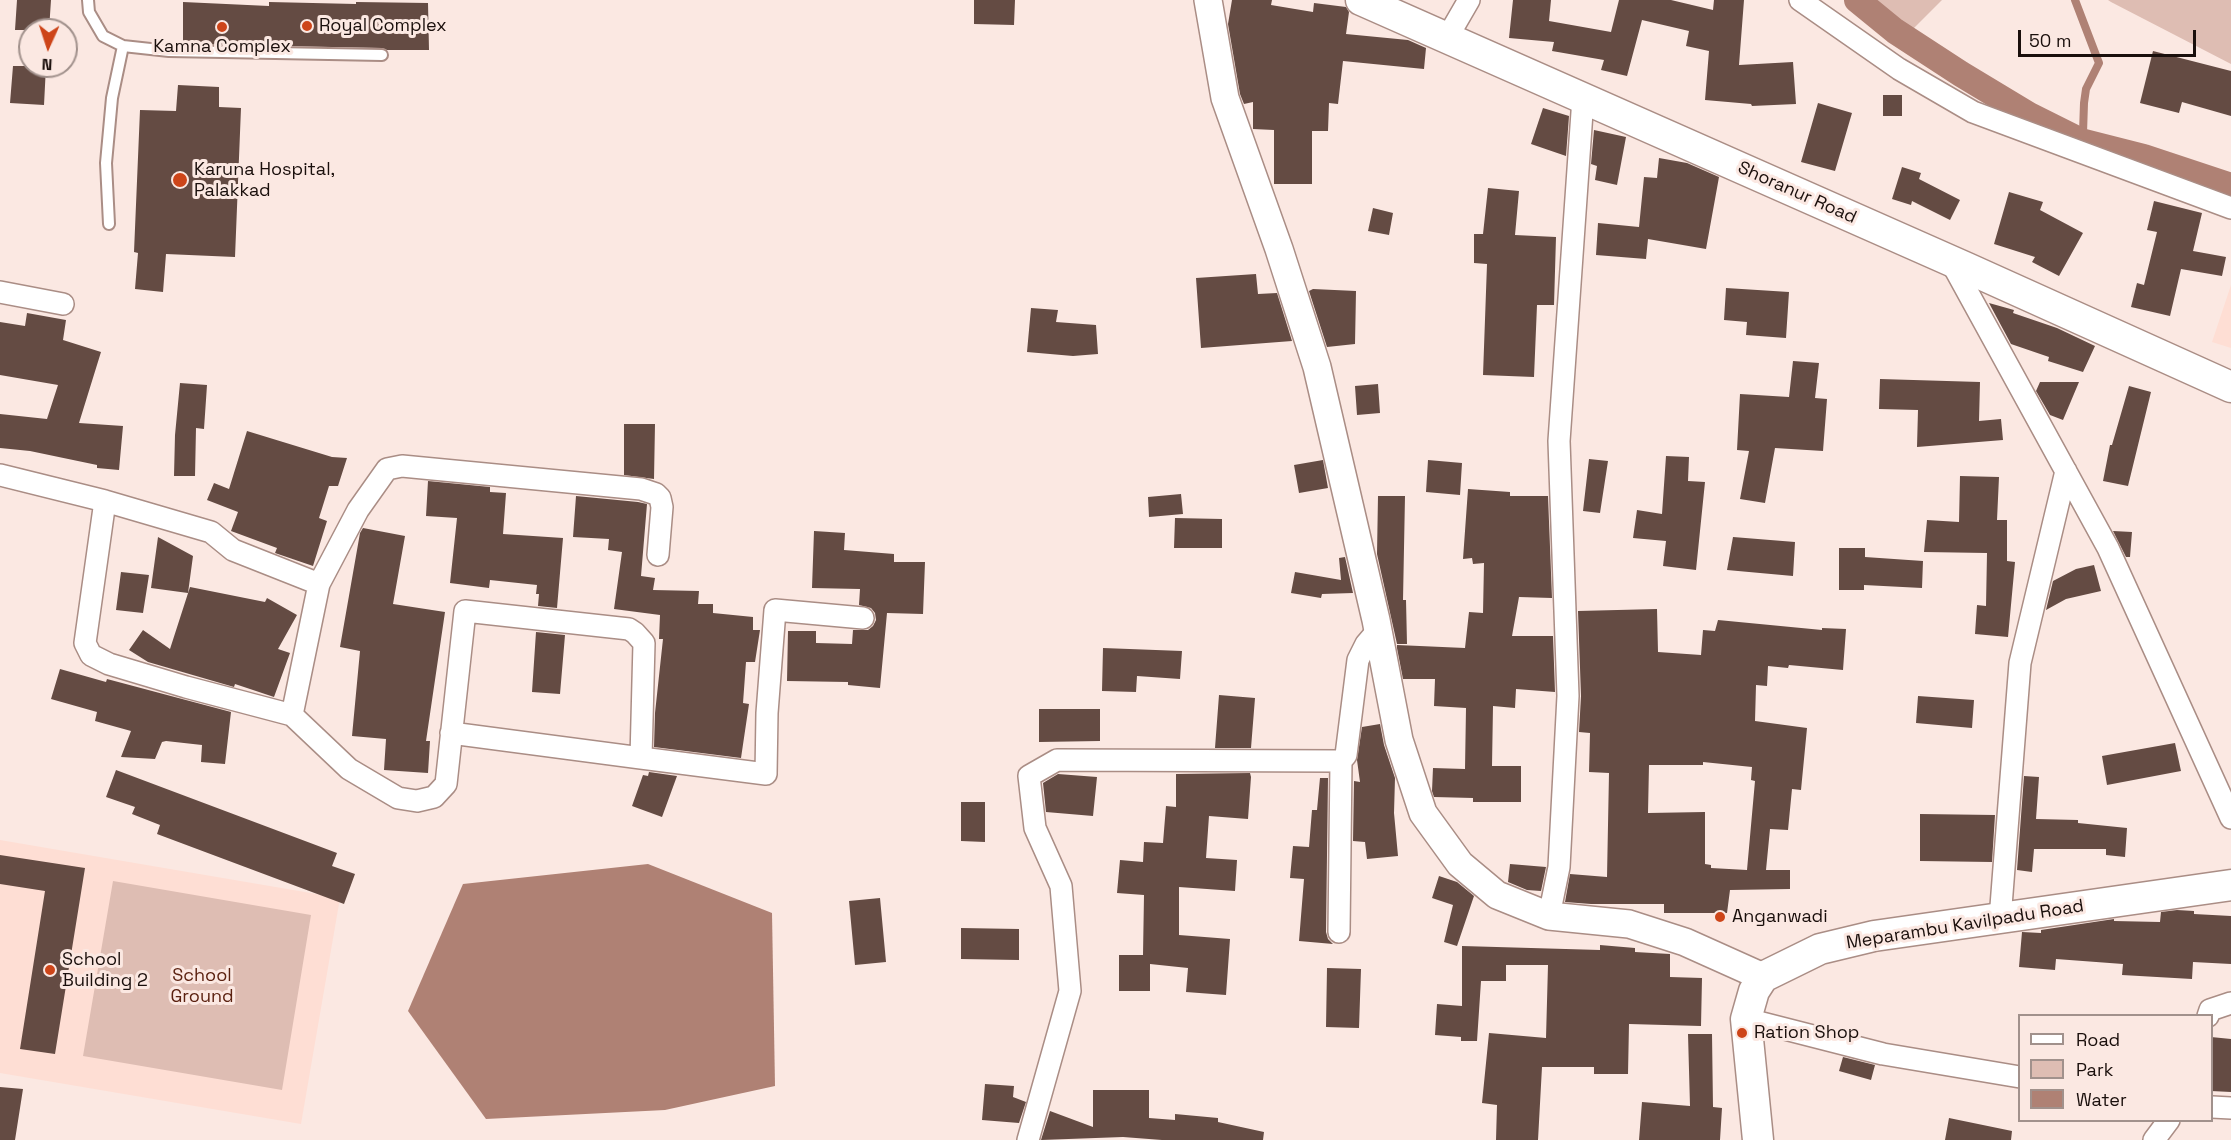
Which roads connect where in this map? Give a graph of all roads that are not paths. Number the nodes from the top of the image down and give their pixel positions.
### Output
1 (88, 0) edge
2 (1208, 0) edge
3 (1361, 0) edge
4 (1469, 0) edge
5 (1800, 0) edge
6 (1447, 38) junction
7 (123, 46) junction
8 (382, 55) dead end
9 (1583, 98) junction
10 (2231, 208) edge
11 (109, 224) dead end
12 (1950, 260) junction
13 (0, 292) edge
14 (63, 304) dead end
15 (2231, 387) edge
16 (2066, 471) junction
17 (0, 475) edge
18 (105, 501) junction
19 (658, 555) dead end
20 (319, 584) junction
21 (863, 618) dead end
22 (1378, 630) junction
23 (292, 715) junction
24 (451, 733) junction
25 (641, 758) junction
26 (1341, 761) junction
27 (2231, 818) edge
28 (2231, 885) edge
29 (1549, 916) junction
30 (2000, 919) junction
31 (1339, 932) dead end
32 (1764, 977) junction
33 (2231, 1003) edge
34 (2209, 1014) edge
35 (1746, 1019) junction
36 (2018, 1077) edge
37 (2213, 1107) edge
38 (2231, 1108) edge
39 (2168, 1122) edge
40 (1030, 1140) edge
41 (1758, 1140) edge
42 (2154, 1140) edge

1 - 7 lane
2 - 22 street
3 - 6 main road, Shoranur Road
4 - 6 street
5 - 10 street
6 - 9 main road, Shoranur Road
7 - 8 lane
7 - 11 lane
9 - 12 main road, Shoranur Road
9 - 29 street
12 - 15 main road, Shoranur Road
12 - 16 street
13 - 14 street
16 - 27 street
16 - 30 street
17 - 18 street
18 - 20 street
18 - 23 street
19 - 20 street
20 - 23 street
21 - 25 street
22 - 26 street
22 - 29 street
23 - 24 street
24 - 25 street
24 - 25 street
26 - 31 street
26 - 40 street
28 - 30 main road, Meparambu Kavilpadu Road
29 - 32 street
30 - 32 main road, Meparambu Kavilpadu Road
32 - 35 main road
33 - 34 street
35 - 36 street
35 - 41 main road
37 - 38 street
39 - 42 street

